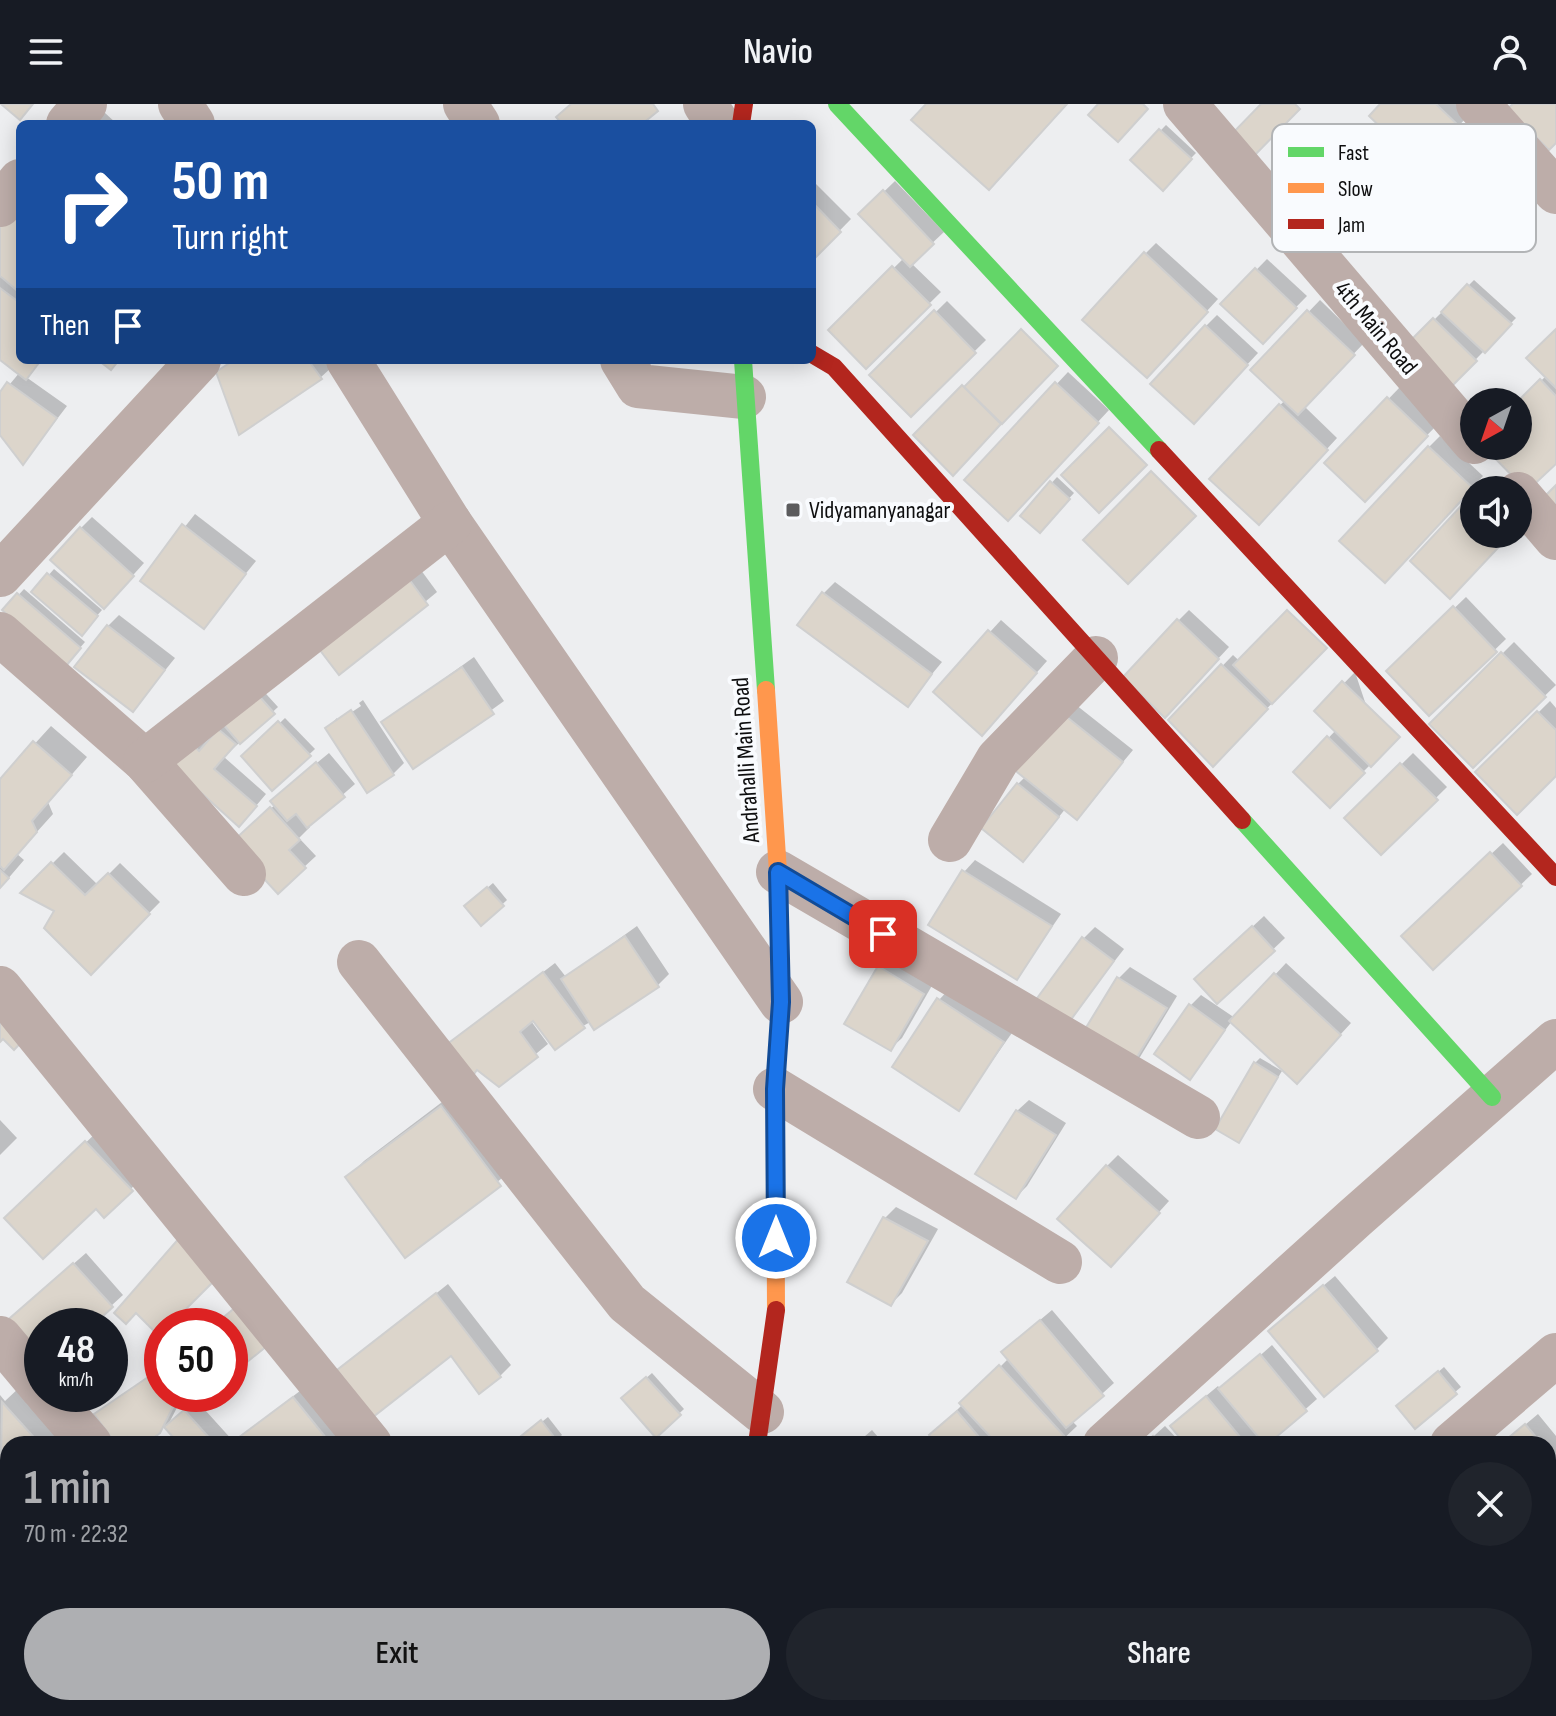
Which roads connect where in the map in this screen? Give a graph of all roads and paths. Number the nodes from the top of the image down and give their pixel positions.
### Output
1 (85, 104) edge
2 (837, 104) edge
3 (1185, 104) edge
4 (1478, 104) edge
5 (71, 120) edge
6 (1496, 124) edge
7 (1536, 169) edge
8 (16, 186) edge
9 (1556, 192) edge
10 (0, 205) edge
11 (1272, 206) edge
12 (1312, 252) edge
13 (816, 356) edge
14 (195, 364) edge
15 (351, 364) edge
16 (624, 364) edge
17 (743, 379) edge
18 (1460, 425) edge
19 (1489, 460) edge
20 (1503, 476) edge
21 (1532, 510) edge
22 (450, 523) junction
23 (1556, 538) edge
24 (0, 575) edge
25 (0, 634) edge
26 (1096, 658) junction
27 (145, 761) junction
28 (950, 840) dead end
29 (778, 872) junction
30 (244, 874) dead end
31 (1556, 877) edge
32 (359, 962) dead end
33 (0, 988) edge
34 (781, 1002) junction
35 (1556, 1041) edge
36 (775, 1089) junction
37 (1492, 1097) junction
38 (1198, 1117) dead end
39 (1060, 1262) dead end
40 (0, 1338) edge
41 (1556, 1355) edge
42 (24, 1367) edge
43 (62, 1412) edge
44 (760, 1428) edge
45 (83, 1436) edge
46 (364, 1436) edge
47 (1114, 1436) edge
48 (1461, 1436) edge

1 - 5 street
2 - 31 street
3 - 11 street, 4th Main Road
4 - 6 street
7 - 9 street
8 - 10 street
12 - 18 street, 4th Main Road
13 - 26 street
14 - 24 street
15 - 22 street
16 - 17 street
17 - 29 street, Andrahalli Main Road
19 - 20 street, 4th Main Road
21 - 23 street, 4th Main Road
22 - 27 street
22 - 34 street
25 - 27 street
26 - 28 street
26 - 37 street
27 - 30 street
29 - 34 street, Andrahalli Main Road
29 - 38 street
32 - 44 street
33 - 46 street
34 - 36 street, Andrahalli Main Road
35 - 37 street
36 - 39 street
36 - 44 street, Andrahalli Main Road
37 - 47 street
40 - 42 street
41 - 48 street
43 - 45 street

